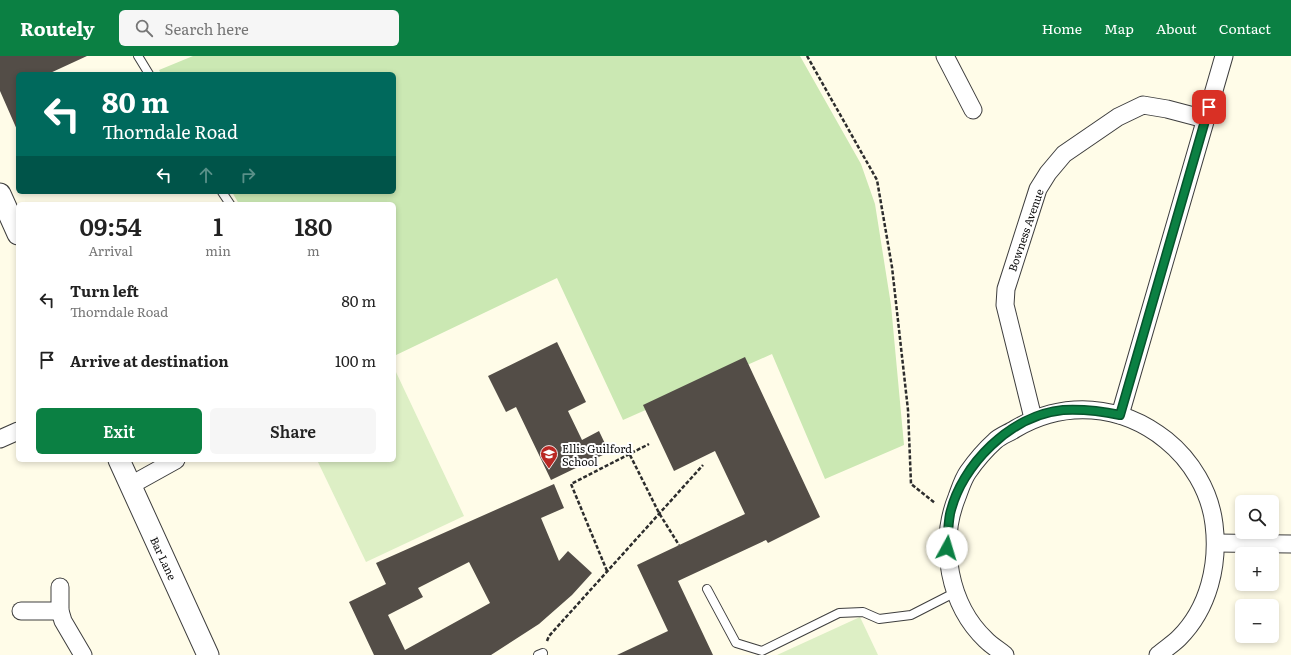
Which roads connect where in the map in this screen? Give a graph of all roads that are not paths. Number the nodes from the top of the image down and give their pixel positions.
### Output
1 (138, 56) edge
2 (945, 56) edge
3 (1224, 56) edge
4 (148, 72) edge
5 (973, 110) dead end
6 (1205, 119) junction
7 (0, 194) edge
8 (16, 230) edge
9 (1120, 415) junction
10 (1033, 418) junction
11 (16, 432) edge
12 (0, 439) edge
13 (120, 462) edge
14 (172, 462) edge
15 (130, 485) junction
16 (1217, 543) junction
17 (1291, 544) edge
18 (60, 587) dead end
19 (707, 589) dead end
20 (956, 592) junction
21 (60, 610) junction
22 (21, 611) dead end
23 (83, 655) edge
24 (208, 655) edge
25 (1005, 655) edge
26 (1158, 655) edge

1 - 4 lane
2 - 5 street
3 - 6 street
6 - 9 street
6 - 10 street, Bowness Avenue
7 - 8 street
9 - 10 street
9 - 16 street
10 - 20 street
11 - 12 street
13 - 15 street, Bar Lane
14 - 15 street
15 - 24 street, Bar Lane
16 - 17 street
16 - 26 street
18 - 21 street
19 - 20 lane
20 - 25 street
21 - 22 street
21 - 23 street

